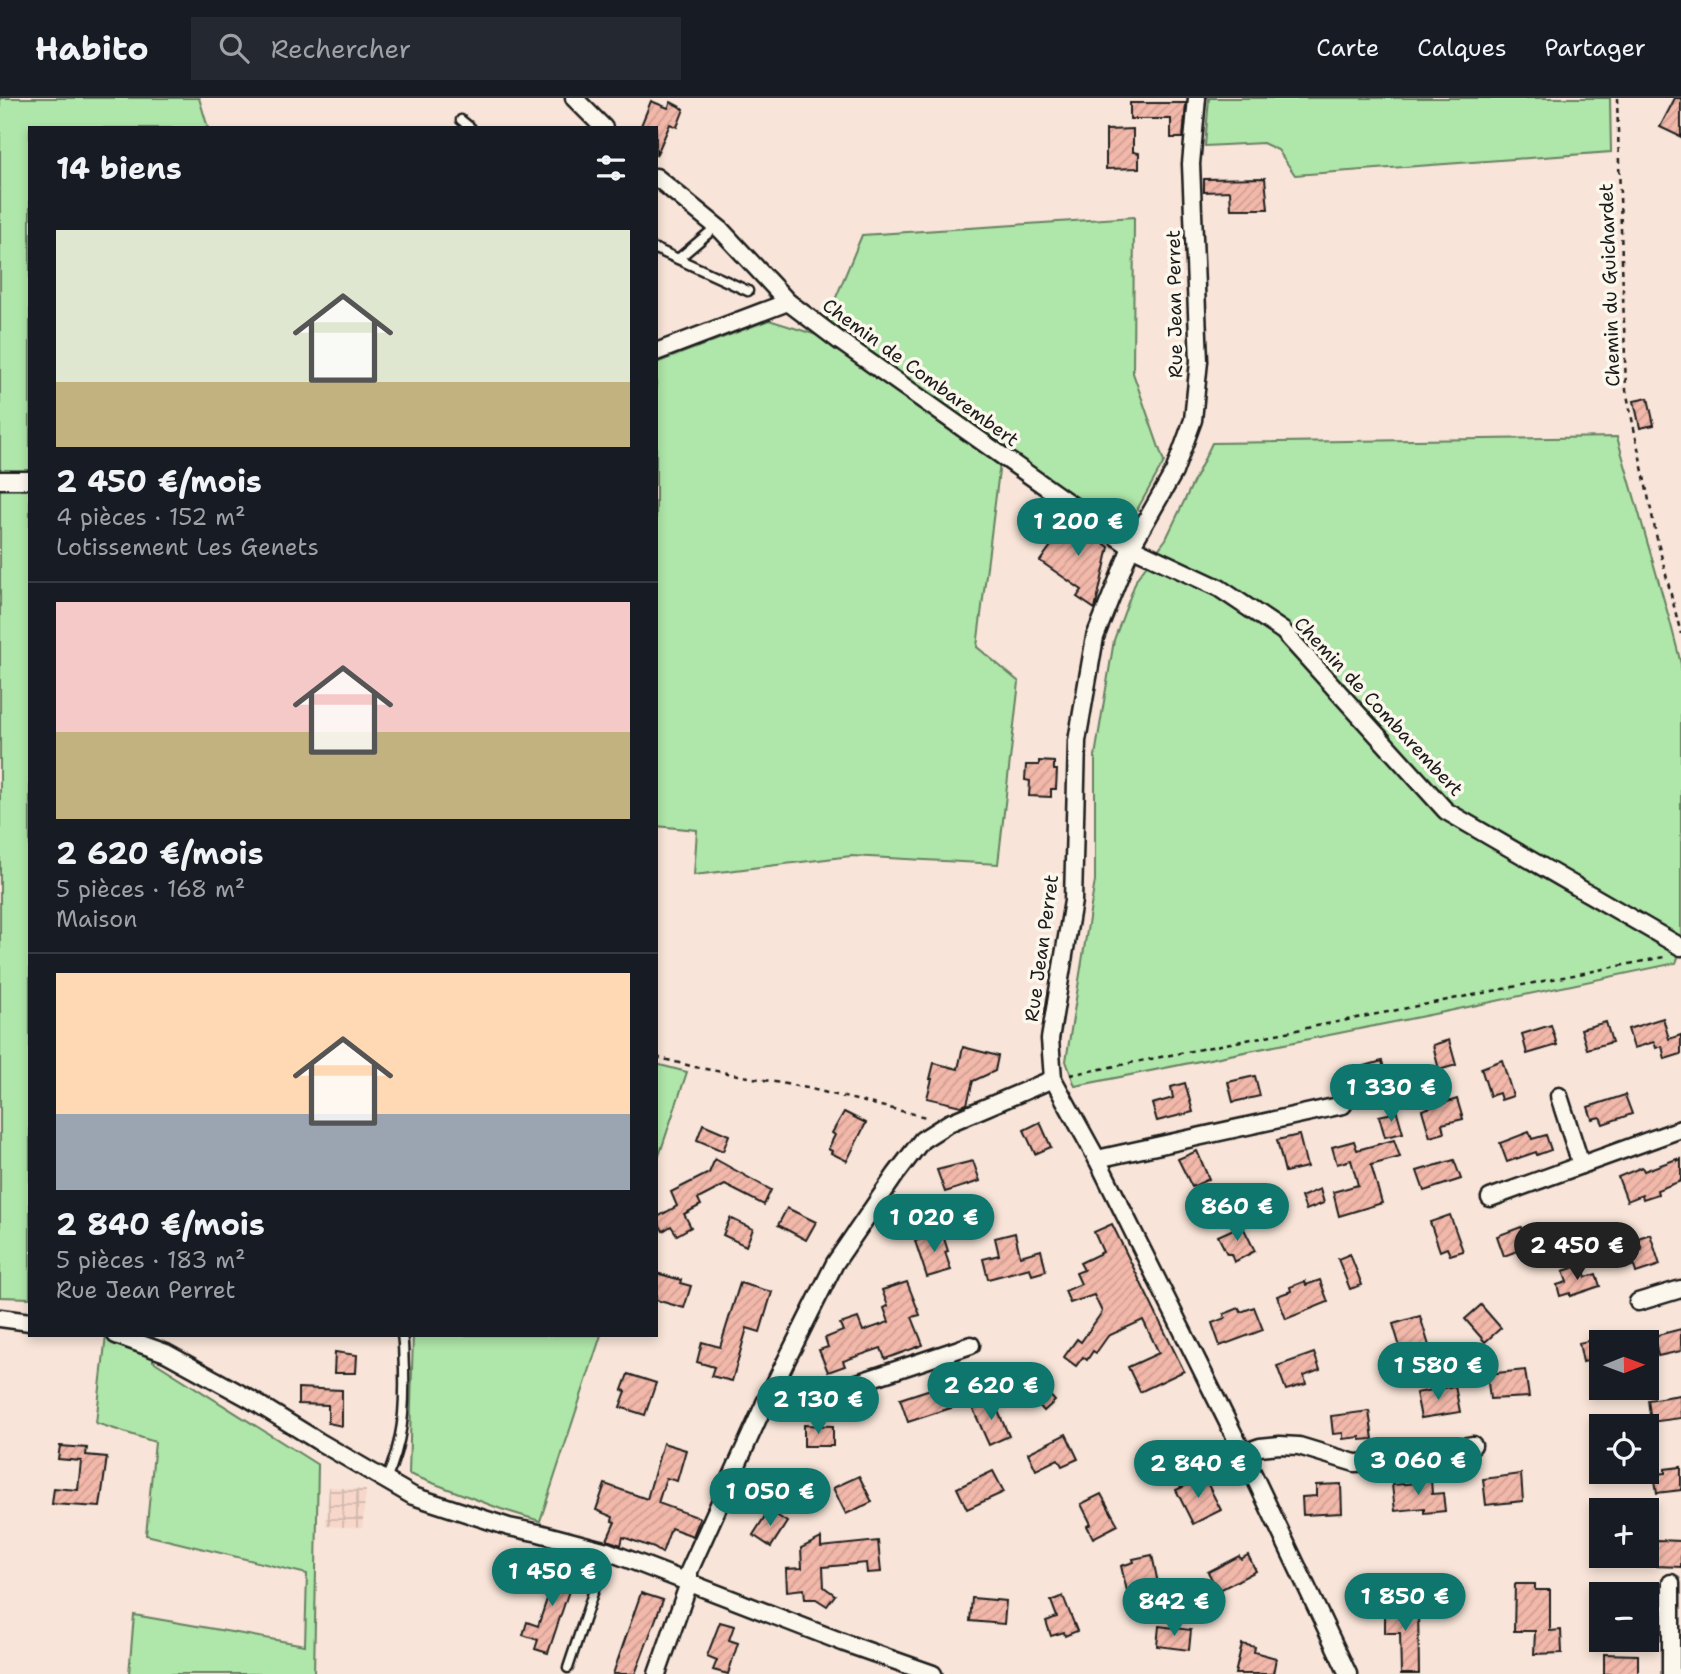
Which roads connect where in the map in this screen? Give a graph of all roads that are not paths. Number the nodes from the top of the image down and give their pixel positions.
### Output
1 (574, 98) edge
2 (1197, 98) edge
3 (461, 120) dead end
4 (468, 126) edge
5 (602, 126) edge
6 (658, 179) edge
7 (717, 226) junction
8 (658, 250) edge
9 (678, 259) junction
10 (748, 291) dead end
11 (788, 302) junction
12 (658, 351) edge
13 (0, 480) edge
14 (28, 480) edge
15 (1131, 547) junction
16 (1674, 951) edge
17 (1053, 1079) junction
18 (1559, 1096) dead end
19 (1343, 1104) dead end
20 (1681, 1129) edge
21 (1097, 1159) junction
22 (1581, 1165) junction
23 (1490, 1198) dead end
24 (1681, 1289) edge
25 (1638, 1302) dead end
26 (0, 1318) edge
27 (28, 1322) edge
28 (122, 1337) edge
29 (402, 1337) edge
30 (971, 1345) dead end
31 (765, 1403) junction
32 (1473, 1445) dead end
33 (1243, 1453) junction
34 (386, 1480) junction
35 (607, 1551) junction
36 (689, 1583) junction
37 (1671, 1583) dead end
38 (568, 1668) dead end
39 (657, 1674) edge
40 (933, 1674) edge
41 (1348, 1674) edge
42 (1671, 1674) edge

1 - 5 street
2 - 15 street, Rue Jean Perret
3 - 4 lane
6 - 7 street, Chemin de Combarembert
7 - 9 lane
7 - 11 street, Chemin de Combarembert
8 - 9 lane
9 - 10 lane
11 - 12 street
11 - 15 street, Chemin de Combarembert
13 - 14 street
15 - 16 street, Chemin de Combarembert
15 - 17 street, Rue Jean Perret
17 - 21 street, Rue Jean Perret
17 - 31 street
18 - 22 street
19 - 21 street
20 - 22 street
21 - 33 street, Rue Jean Perret
22 - 23 street
24 - 25 street
26 - 27 street
28 - 34 street
29 - 34 lane
30 - 31 street
31 - 36 street
32 - 33 street
33 - 41 street, Rue Jean Perret
34 - 35 street
35 - 36 street
35 - 38 lane
36 - 39 street
36 - 40 street
37 - 42 street

